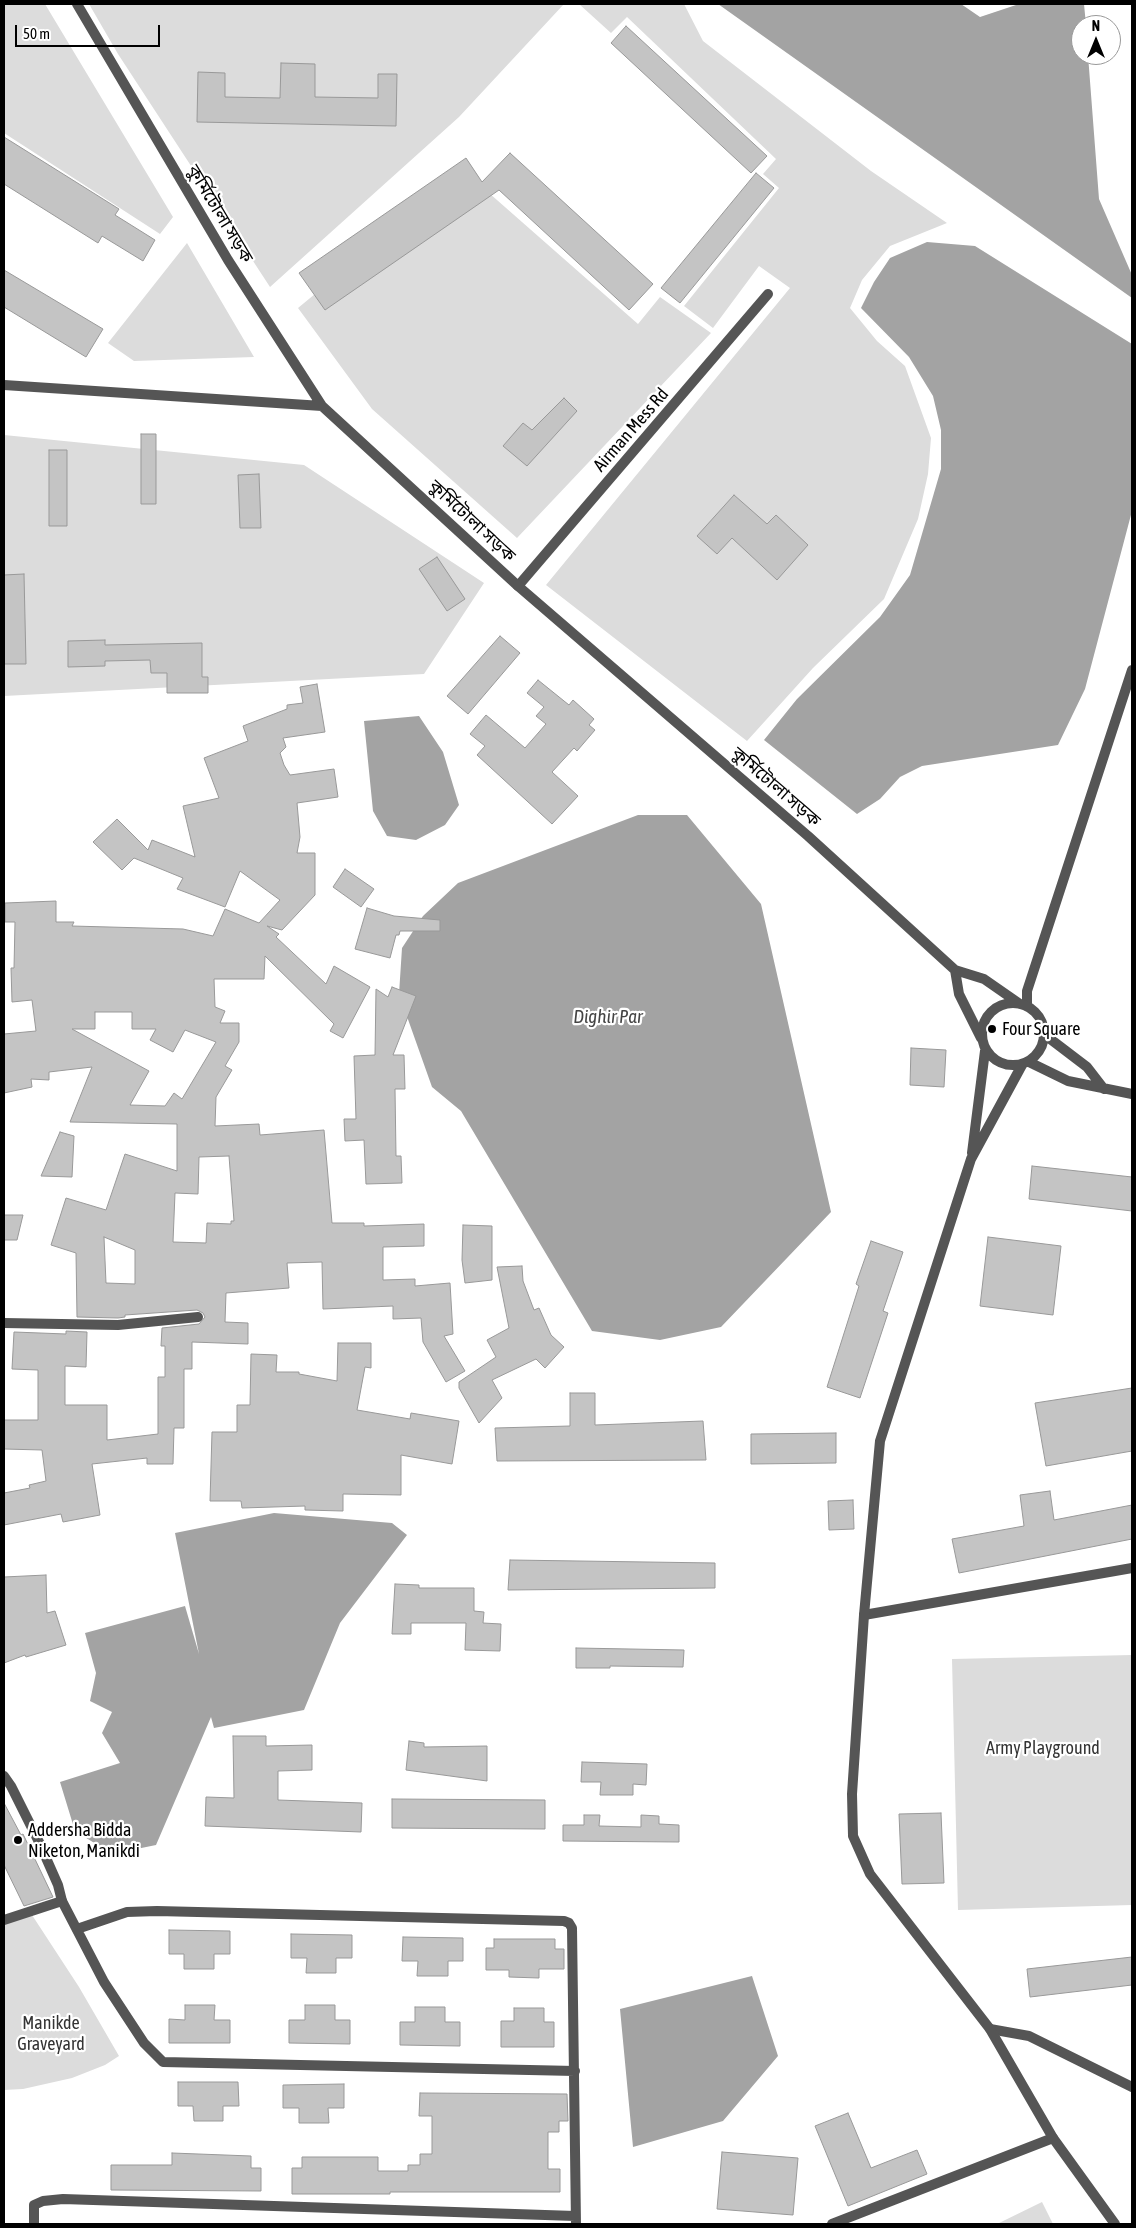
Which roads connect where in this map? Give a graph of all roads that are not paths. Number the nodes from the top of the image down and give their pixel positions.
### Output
1 (77, 4) edge
2 (768, 294) dead end
3 (4, 385) edge
4 (322, 406) junction
5 (518, 586) junction
6 (1132, 670) edge
7 (955, 970) junction
8 (1024, 1005) junction
9 (1045, 1035) junction
10 (981, 1039) junction
11 (986, 1051) junction
12 (1026, 1063) junction
13 (1104, 1089) junction
14 (1132, 1094) edge
15 (971, 1159) junction
16 (198, 1317) dead end
17 (4, 1323) edge
18 (1132, 1568) edge
19 (864, 1615) junction
20 (4, 1776) edge
21 (62, 1901) junction
22 (4, 1920) edge
23 (77, 1929) junction
24 (990, 2029) junction
25 (575, 2071) junction
26 (1132, 2087) edge
27 (1053, 2138) junction
28 (576, 2220) edge
29 (34, 2224) edge
30 (832, 2224) edge
31 (1115, 2224) edge

1 - 4 street, কুর্মিটোলা সড়ক
2 - 5 street, Airman Mess Rd
3 - 4 street
4 - 5 street, কুর্মিটোলা সড়ক
5 - 7 street, কুর্মিটোলা সড়ক
6 - 8 street
7 - 8 street
7 - 10 street
8 - 9 street
8 - 10 street
9 - 12 street
9 - 13 street
10 - 11 street
11 - 12 street
11 - 15 street
12 - 13 street
12 - 15 street
13 - 14 street
15 - 19 street
16 - 17 street
18 - 19 street
19 - 24 street
20 - 21 street
21 - 22 street
21 - 23 street
23 - 25 street
23 - 25 street
24 - 26 street
24 - 27 street
25 - 28 street
27 - 30 street
27 - 31 street
28 - 29 street

